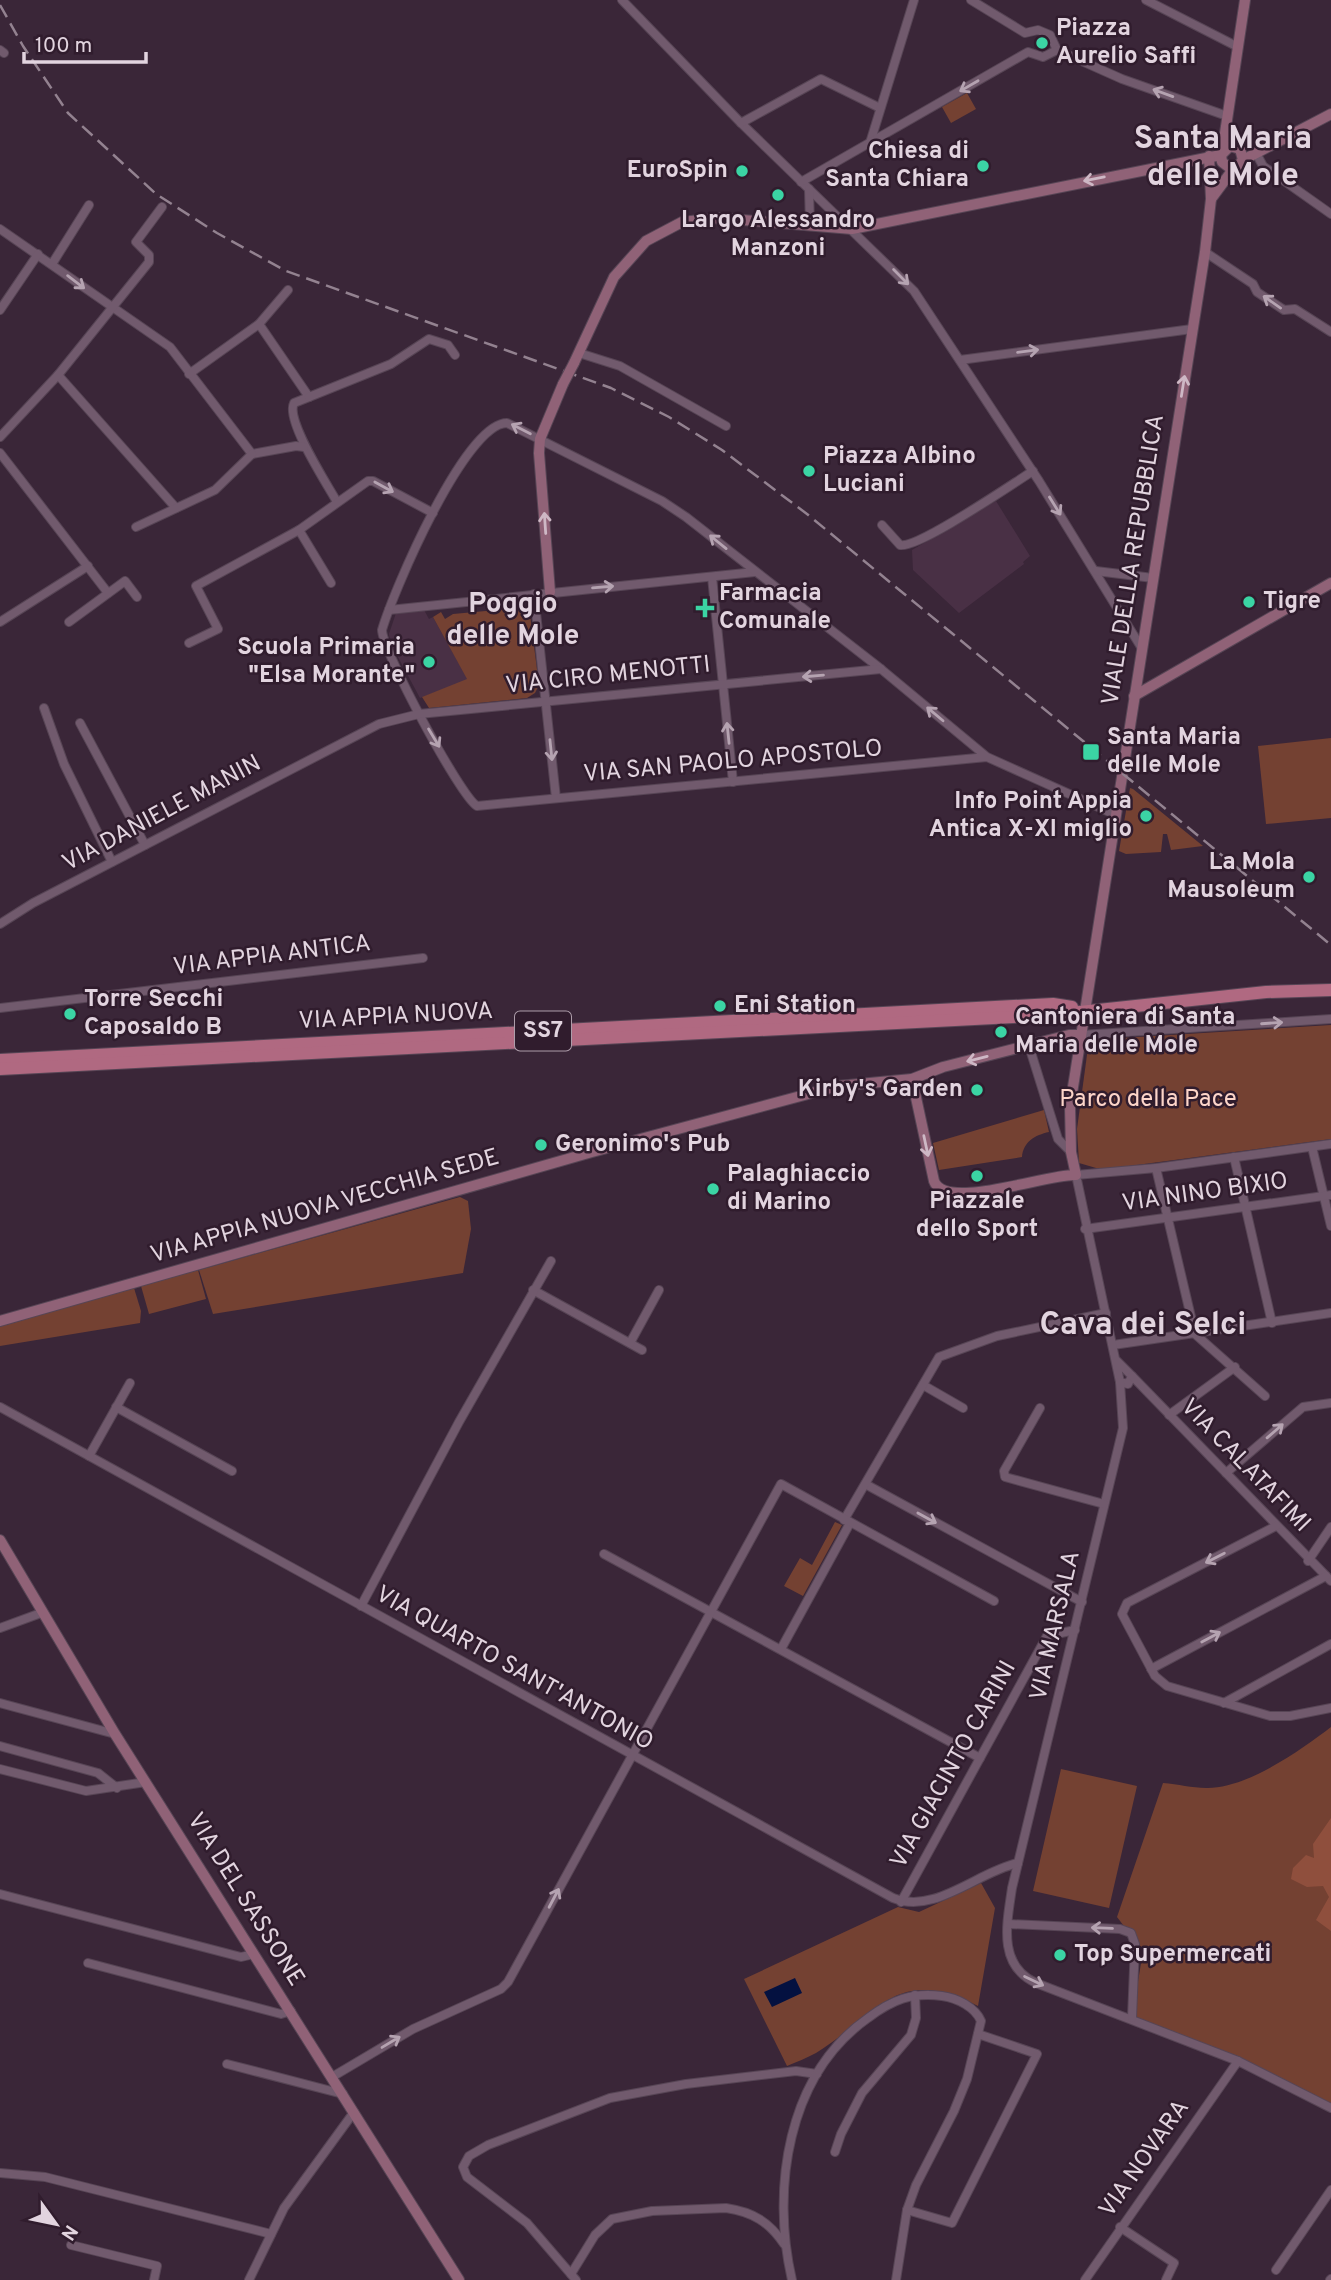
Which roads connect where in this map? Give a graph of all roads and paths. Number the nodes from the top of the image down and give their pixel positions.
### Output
1 (622, 0) edge
2 (914, 0) edge
3 (971, 0) edge
4 (1146, 0) edge
5 (1245, 0) edge
6 (1238, 47) junction
7 (1057, 50) junction
8 (880, 108) junction
9 (1331, 114) edge
10 (1227, 118) junction
11 (741, 123) junction
12 (870, 143) junction
13 (1237, 147) junction
14 (1221, 154) junction
15 (1257, 155) junction
16 (1209, 156) junction
17 (1243, 160) junction
18 (1234, 168) junction
19 (801, 182) junction
20 (809, 189) junction
21 (1211, 199) junction
22 (89, 205) dead end
23 (162, 207) dead end
24 (1331, 214) edge
25 (810, 226) junction
26 (0, 229) edge
27 (852, 229) junction
28 (1205, 252) junction
29 (38, 254) junction
30 (52, 264) junction
31 (288, 290) dead end
32 (111, 309) junction
33 (0, 310) edge
34 (259, 324) junction
35 (1192, 329) junction
36 (1331, 332) edge
37 (455, 355) dead end
38 (576, 358) junction
39 (960, 360) junction
40 (58, 374) junction
41 (189, 374) junction
42 (309, 397) junction
43 (726, 426) dead end
44 (0, 437) edge
45 (540, 439) junction
46 (304, 447) junction
47 (0, 453) edge
48 (253, 454) junction
49 (1032, 471) junction
50 (337, 502) junction
51 (176, 508) junction
52 (433, 513) junction
53 (882, 525) dead end
54 (136, 527) dead end
55 (299, 530) junction
56 (88, 566) junction
57 (1096, 571) junction
58 (755, 572) junction
59 (712, 577) junction
60 (1153, 578) junction
61 (331, 583) dead end
62 (1331, 583) edge
63 (550, 592) junction
64 (108, 593) junction
65 (534, 594) junction
66 (137, 597) dead end
67 (389, 611) junction
68 (0, 622) edge
69 (69, 622) dead end
70 (189, 643) dead end
71 (1141, 647) junction
72 (881, 669) junction
73 (723, 684) junction
74 (1134, 696) junction
75 (546, 702) junction
76 (44, 708) dead end
77 (419, 714) junction
78 (80, 723) dead end
79 (344, 742) joint
80 (987, 757) junction
81 (733, 782) junction
82 (556, 798) junction
83 (1116, 816) junction
84 (145, 845) junction
85 (112, 862) junction
86 (0, 924) edge
87 (423, 958) dead end
88 (1331, 989) edge
89 (1331, 998) edge
90 (1185, 1000) junction
91 (0, 1008) edge
92 (1086, 1010) junction
93 (1331, 1019) edge
94 (1075, 1035) junction
95 (1029, 1046) junction
96 (0, 1060) edge
97 (0, 1069) edge
98 (912, 1079) junction
99 (1331, 1144) edge
100 (1312, 1147) junction
101 (1071, 1152) junction
102 (1234, 1157) junction
103 (1156, 1168) junction
104 (1076, 1175) junction
105 (1053, 1177) junction
106 (1327, 1196) edge
107 (1245, 1207) junction
108 (1167, 1219) junction
109 (1331, 1226) edge
110 (1085, 1229) junction
111 (551, 1261) dead end
112 (533, 1290) junction
113 (659, 1290) dead end
114 (1105, 1313) junction
115 (1331, 1313) edge
116 (0, 1321) edge
117 (1272, 1323) junction
118 (1195, 1334) junction
119 (630, 1343) junction
120 (1113, 1345) junction
121 (642, 1350) dead end
122 (1116, 1360) junction
123 (1235, 1367) junction
124 (1127, 1381) junction
125 (130, 1383) dead end
126 (923, 1385) junction
127 (1265, 1396) dead end
128 (1331, 1403) edge
129 (0, 1406) edge
130 (116, 1407) junction
131 (963, 1408) dead end
132 (1040, 1408) dead end
133 (1169, 1415) junction
134 (89, 1456) junction
135 (232, 1471) dead end
136 (1226, 1474) junction
137 (867, 1485) junction
138 (1104, 1504) junction
139 (847, 1522) junction
140 (1276, 1527) junction
141 (1331, 1527) edge
142 (0, 1540) edge
143 (604, 1554) dead end
144 (1308, 1560) junction
145 (1328, 1579) edge
146 (994, 1601) dead end
147 (1082, 1602) junction
148 (361, 1606) junction
149 (711, 1611) junction
150 (41, 1613) junction
151 (0, 1628) edge
152 (1075, 1630) junction
153 (1331, 1644) edge
154 (781, 1649) junction
155 (1151, 1669) junction
156 (0, 1703) edge
157 (1224, 1703) junction
158 (1331, 1708) edge
159 (115, 1734) junction
160 (0, 1746) edge
161 (631, 1755) junction
162 (980, 1758) junction
163 (0, 1769) edge
164 (146, 1782) junction
165 (117, 1787) junction
166 (1018, 1863) junction
167 (0, 1894) edge
168 (901, 1902) junction
169 (1008, 1924) junction
170 (254, 1954) junction
171 (88, 1963) dead end
172 (915, 1995) junction
173 (290, 2011) junction
174 (1132, 2018) junction
175 (978, 2034) junction
176 (1238, 2061) junction
177 (227, 2064) dead end
178 (817, 2074) junction
179 (332, 2077) junction
180 (344, 2095) junction
181 (1331, 2108) edge
182 (354, 2112) junction
183 (835, 2152) dead end
184 (0, 2173) edge
185 (1331, 2190) edge
186 (908, 2210) junction
187 (1120, 2227) junction
188 (271, 2234) junction
189 (71, 2245) dead end
190 (786, 2246) junction
191 (1276, 2270) dead end
192 (574, 2277) edge
193 (1168, 2279) edge
194 (154, 2280) edge
195 (249, 2280) edge
196 (459, 2280) edge
197 (792, 2280) edge
198 (896, 2280) edge
199 (1084, 2280) edge

1 - 11 street
2 - 8 street
3 - 7 street
4 - 6 street
5 - 6 street
6 - 10 street
10 -> 7 street
7 -> 12 street
8 - 11 street
8 - 12 street
9 - 15 street
10 - 13 street
10 - 14 street
11 - 19 street
12 - 19 street
13 - 14 street
13 - 17 street
14 - 16 street
14 - 18 street
15 - 17 street
15 - 24 street
16 - 21 street, VIALE DELLA REPUBBLICA
16 -> 27 street
17 - 18 street
18 - 21 street
19 - 20 street
20 - 25 street
20 - 27 street
21 - 28 street, VIALE DELLA REPUBBLICA
22 - 30 street
23 - 32 street
25 - 27 street
25 - 38 street
26 - 29 street
27 -> 39 street
28 - 35 street, VIALE DELLA REPUBBLICA
36 -> 28 street
29 - 30 street
29 - 33 street
30 -> 32 street
31 - 34 street
32 - 40 street
32 - 41 street
34 - 41 street
34 - 42 street
39 -> 35 street
60 -> 35 street, VIALE DELLA REPUBBLICA
37 - 42 street
38 - 43 street
38 - 45 street, bridge
39 - 49 street
40 - 44 street
40 - 51 street
41 - 48 street
42 - 46 street
45 -> 52 street
58 -> 45 street
63 -> 45 street
46 - 48 street
46 - 50 street
47 - 56 street
48 - 51 street
49 - 53 street
49 -> 57 street
50 -> 52 street
50 - 55 street
51 - 54 street
52 - 67 street
55 - 61 street
55 - 70 street
56 - 64 street
56 - 68 street
57 - 60 street
57 - 71 street
58 - 59 street
58 - 72 street
63 -> 59 street
59 - 73 street
60 - 71 street, VIALE DELLA REPUBBLICA
62 - 74 street
63 - 65 street
64 - 66 street
64 - 69 street
65 - 67 street
65 - 75 street
67 - 77 street
71 - 74 street, VIALE DELLA REPUBBLICA
72 -> 73 street, VIA CIRO MENOTTI
80 -> 72 street
73 - 75 street, VIA CIRO MENOTTI
81 -> 73 street
74 - 83 street, VIALE DELLA REPUBBLICA
75 - 77 street, VIA CIRO MENOTTI
75 -> 82 street
76 - 85 street
77 - 79 street, VIA CIRO MENOTTI
77 -> 82 street, VIA SAN PAOLO APOSTOLO
78 - 84 street
79 - 84 street, VIA DANIELE MANIN
80 - 81 street, VIA SAN PAOLO APOSTOLO
80 - 83 street
81 - 82 street, VIA SAN PAOLO APOSTOLO
83 - 92 street, VIALE DELLA REPUBBLICA
84 - 85 street, VIA DANIELE MANIN
85 - 86 street, VIA DANIELE MANIN
87 - 91 street, VIA APPIA ANTICA
88 - 90 main road, VIA APPIA NUOVA / SS7
89 - 90 main road, VIA APPIA NUOVA / SS7
90 - 92 main road, VIA APPIA NUOVA / SS7
92 - 94 street
92 - 96 main road, VIA APPIA NUOVA / SS7
92 - 97 main road, VIA APPIA NUOVA / SS7
94 -> 93 street
94 - 95 street, VIA APPIA NUOVA VECCHIA SEDE
94 - 101 street
95 -> 98 street, VIA APPIA NUOVA VECCHIA SEDE
95 - 101 street
98 -> 105 street
98 - 116 street, VIA APPIA NUOVA VECCHIA SEDE
99 - 100 street
100 - 102 street
100 - 106 street
101 - 104 street
101 - 105 street
102 - 103 street
102 - 107 street
103 - 104 street
103 - 108 street
104 - 105 street
104 - 110 street
106 - 107 street, VIA NINO BIXIO
106 - 109 street
107 - 108 street, VIA NINO BIXIO
107 - 117 street
108 - 110 street, VIA NINO BIXIO
108 - 118 street
110 - 114 street
111 - 112 street
112 - 119 street
112 - 148 street
113 - 119 street
114 - 120 street
114 - 126 street
115 - 117 street
117 - 118 street
118 - 120 street
118 - 123 street
119 - 121 street
120 - 122 street
122 - 124 street, VIA CALATAFIMI
122 - 124 street
123 - 127 street
123 - 133 street
124 - 133 street, VIA CALATAFIMI
124 - 138 street, VIA MARSALA
125 - 130 street
126 - 131 street
126 - 137 street
136 -> 128 street
129 - 134 street, VIA QUARTO SANT'ANTONIO
130 - 134 street
130 - 135 street
132 - 138 street
133 - 136 street, VIA CALATAFIMI
134 - 148 street, VIA QUARTO SANT'ANTONIO
136 - 140 street, VIA CALATAFIMI
137 - 139 street
137 -> 147 street
138 - 147 street, VIA MARSALA
139 - 146 street
139 - 149 street
139 - 154 street
140 - 144 street, VIA CALATAFIMI
140 -> 155 street
141 - 144 street
142 - 150 street, VIA DEL SASSONE
143 - 149 street
144 - 145 street, VIA CALATAFIMI
155 -> 145 street
147 - 152 street, VIA MARSALA
148 - 161 street, VIA QUARTO SANT'ANTONIO
149 - 154 street
149 - 161 street
150 - 151 street
150 - 159 street, VIA DEL SASSONE
152 - 162 street, VIA GIACINTO CARINI
152 - 166 street, VIA MARSALA
153 - 157 street
154 - 162 street
155 - 157 street
156 - 159 street
157 - 158 street
159 - 164 street, VIA DEL SASSONE
160 - 165 street
161 - 168 street, VIA QUARTO SANT'ANTONIO
179 -> 161 street
162 - 168 street, VIA GIACINTO CARINI
163 - 165 street
164 - 165 street
164 - 170 street, VIA DEL SASSONE
166 - 168 street
166 - 169 street, VIA MARSALA
167 - 170 street
169 -> 174 street, VIA MARSALA
174 -> 169 street
170 - 173 street, VIA DEL SASSONE
171 - 173 street
172 - 175 street
172 - 178 street
172 - 183 street
173 - 179 street, VIA DEL SASSONE
174 - 176 street, VIA MARSALA
175 - 186 street
175 - 186 street
176 - 181 street, VIA MARSALA
176 - 187 street, VIA NOVARA
177 - 180 street
178 - 190 street
178 - 192 street
179 - 180 street, VIA DEL SASSONE
180 - 182 street, VIA DEL SASSONE
182 - 188 street
182 - 196 street, VIA DEL SASSONE
184 - 188 street
185 - 191 street
186 - 198 street
187 - 193 street
187 - 199 street, VIA NOVARA
188 - 195 street
189 - 194 street
190 - 192 street
190 - 197 street

